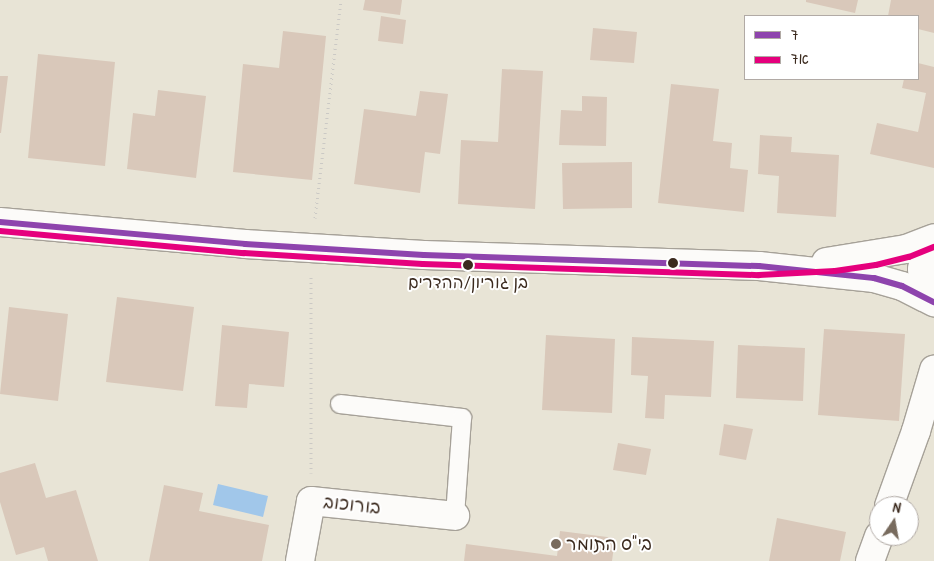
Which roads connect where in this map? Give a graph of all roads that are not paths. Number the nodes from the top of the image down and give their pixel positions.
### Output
1 (0, 222) edge
2 (934, 240) edge
3 (759, 266) junction
4 (934, 301) edge
5 (934, 370) edge
6 (340, 404) dead end
7 (893, 496) edge
8 (454, 516) joint
9 (875, 546) edge
10 (300, 561) edge
11 (870, 561) edge

1 - 3 street
2 - 3 street
2 - 4 street
3 - 4 street
5 - 7 street
6 - 8 lane
8 - 10 street, בורוכוב
9 - 11 street

